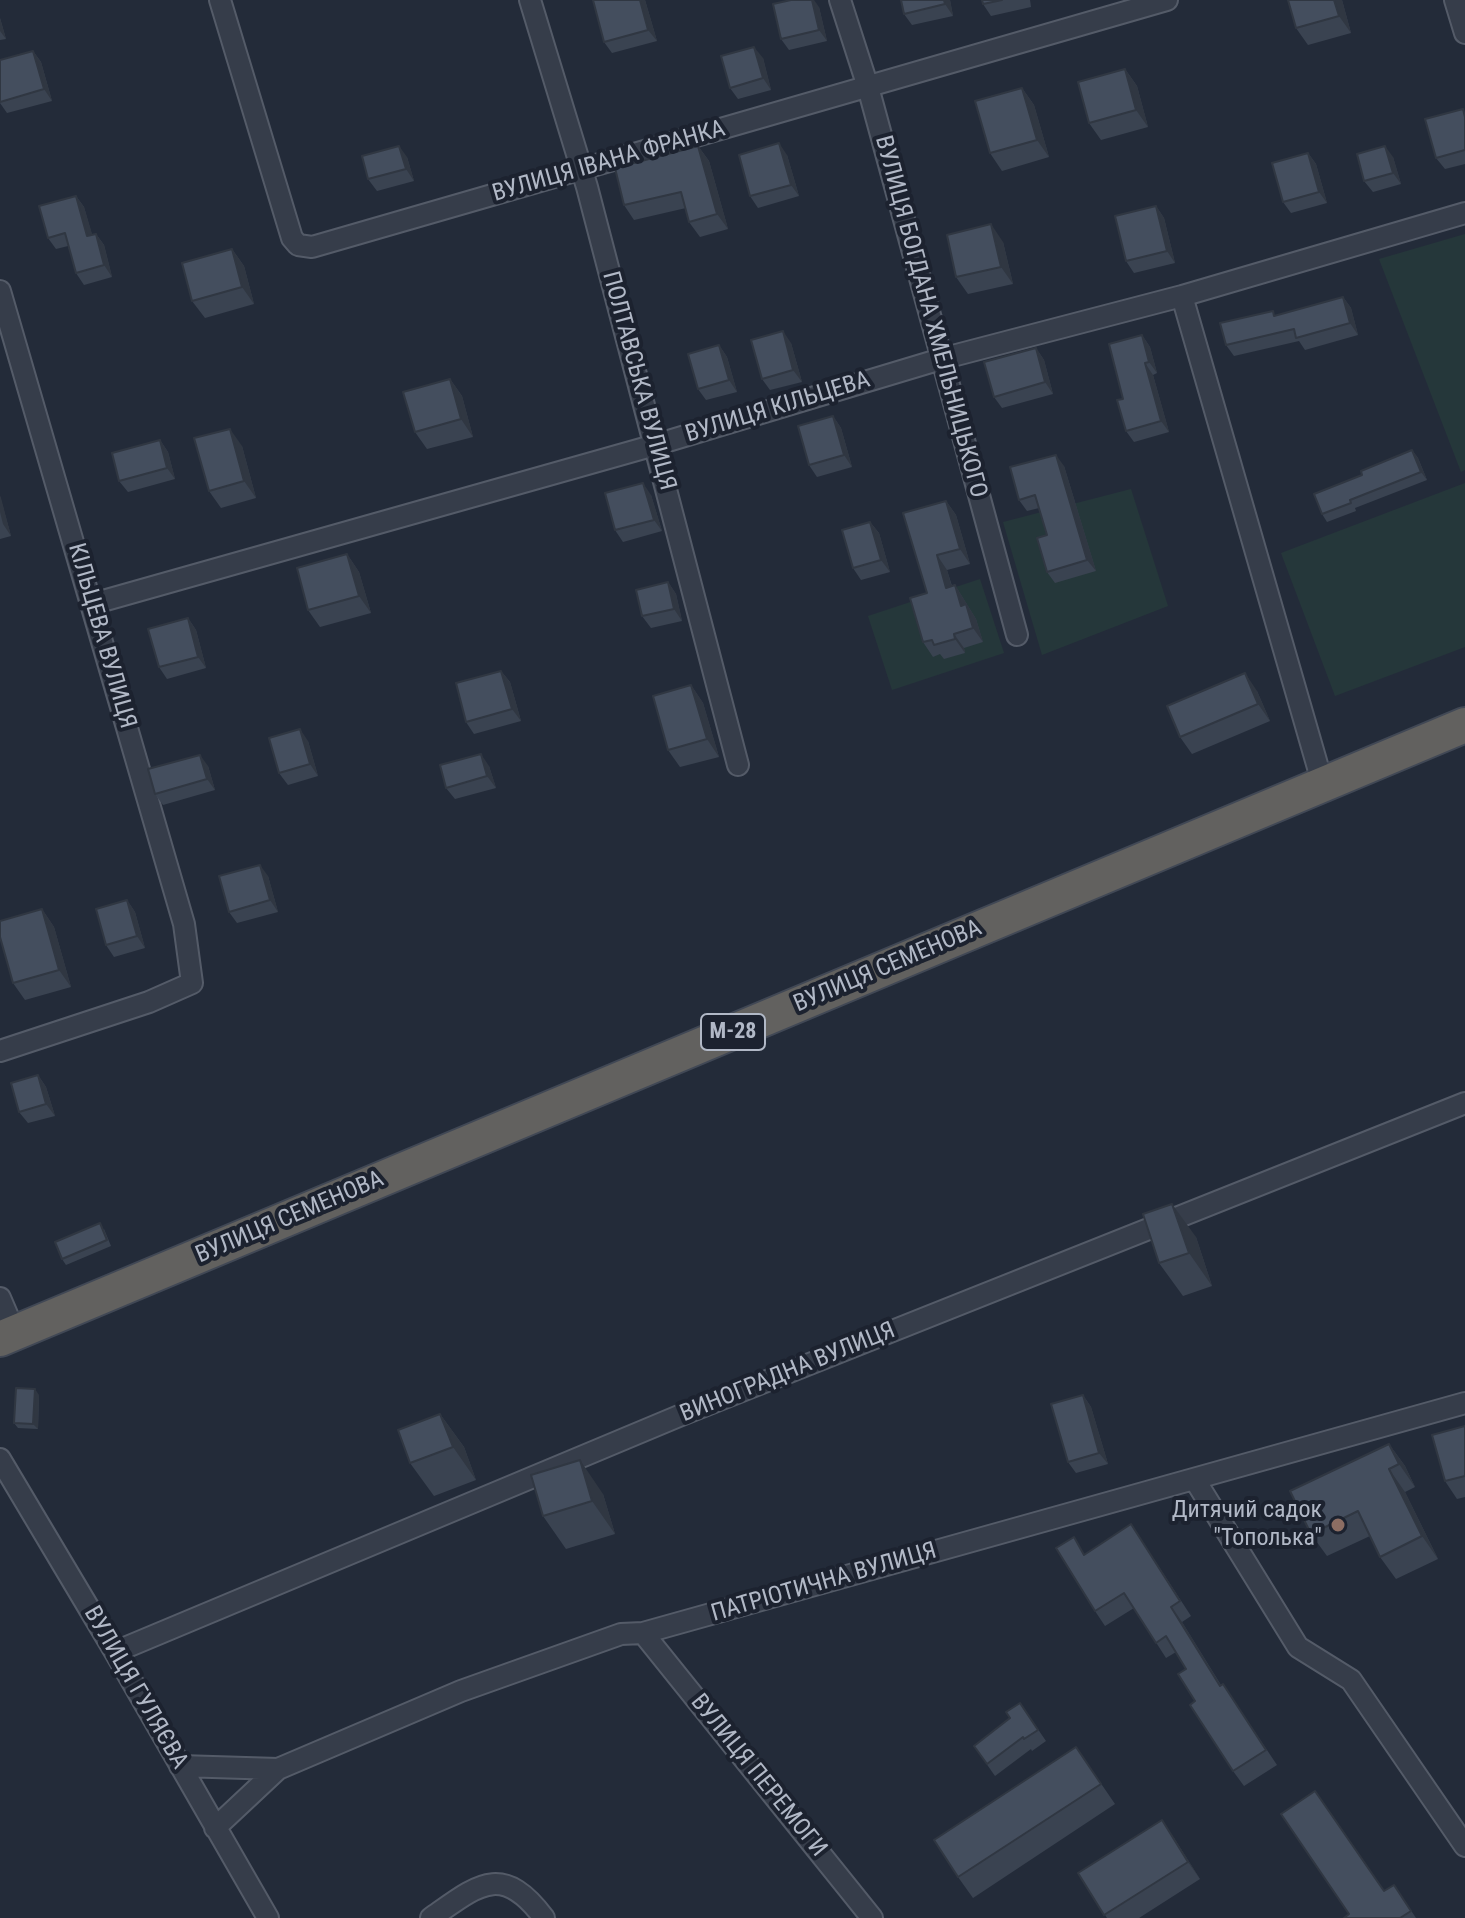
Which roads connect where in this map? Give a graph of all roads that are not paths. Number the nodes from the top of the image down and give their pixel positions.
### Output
1 (220, 0) edge
2 (530, 0) edge
3 (840, 0) edge
4 (1167, 0) edge
5 (1455, 0) edge
6 (1465, 33) edge
7 (868, 87) junction
8 (580, 170) junction
9 (1465, 213) edge
10 (0, 291) edge
11 (1182, 296) junction
12 (941, 359) junction
13 (655, 445) junction
14 (92, 604) junction
15 (1017, 635) dead end
16 (1465, 725) edge
17 (738, 765) dead end
18 (1323, 785) junction
19 (0, 1051) edge
20 (1465, 1103) edge
21 (0, 1298) edge
22 (8, 1336) edge
23 (1465, 1403) edge
24 (0, 1459) edge
25 (1195, 1480) junction
26 (643, 1633) junction
27 (115, 1652) junction
28 (180, 1766) junction
29 (278, 1769) junction
30 (215, 1828) junction
31 (1465, 1846) edge
32 (268, 1918) edge
33 (431, 1918) edge
34 (544, 1918) edge
35 (872, 1918) edge

1 - 8 street, ВУЛИЦЯ ІВАНА ФРАНКА
2 - 8 street, ПОЛТАВСЬКА ВУЛИЦЯ
3 - 7 street, ВУЛИЦЯ БОГДАНА ХМЕЛЬНИЦЬКОГО
4 - 7 street, ВУЛИЦЯ ІВАНА ФРАНКА
5 - 6 street
7 - 8 street, ВУЛИЦЯ ІВАНА ФРАНКА
7 - 12 street, ВУЛИЦЯ БОГДАНА ХМЕЛЬНИЦЬКОГО
8 - 13 street, ПОЛТАВСЬКА ВУЛИЦЯ
9 - 11 street, ВУЛИЦЯ КІЛЬЦЕВА
10 - 14 street, КІЛЬЦЕВА ВУЛИЦЯ
11 - 12 street, ВУЛИЦЯ КІЛЬЦЕВА
11 - 18 street
12 - 13 street, ВУЛИЦЯ КІЛЬЦЕВА
12 - 15 street, ВУЛИЦЯ БОГДАНА ХМЕЛЬНИЦЬКОГО
13 - 14 street, ВУЛИЦЯ КІЛЬЦЕВА
13 - 17 street, ПОЛТАВСЬКА ВУЛИЦЯ
14 - 19 street, КІЛЬЦЕВА ВУЛИЦЯ
16 - 18 highway, ВУЛИЦЯ СЕМЕНОВА / М-28
18 - 22 highway, ВУЛИЦЯ СЕМЕНОВА / М-28
20 - 27 street, ВИНОГРАДНА ВУЛИЦЯ
21 - 22 street
23 - 25 street, ПАТРІОТИЧНА ВУЛИЦЯ
24 - 27 street, ВУЛИЦЯ ГУЛЯЄВА
25 - 26 street, ПАТРІОТИЧНА ВУЛИЦЯ
25 - 31 street
26 - 29 street, ПАТРІОТИЧНА ВУЛИЦЯ
26 - 35 street, ВУЛИЦЯ ПЕРЕМОГИ
27 - 28 street, ВУЛИЦЯ ГУЛЯЄВА
28 - 29 street
28 - 30 street, ВУЛИЦЯ ГУЛЯЄВА
29 - 30 street, ПАТРІОТИЧНА ВУЛИЦЯ
30 - 32 street, ВУЛИЦЯ ГУЛЯЄВА
33 - 34 street

